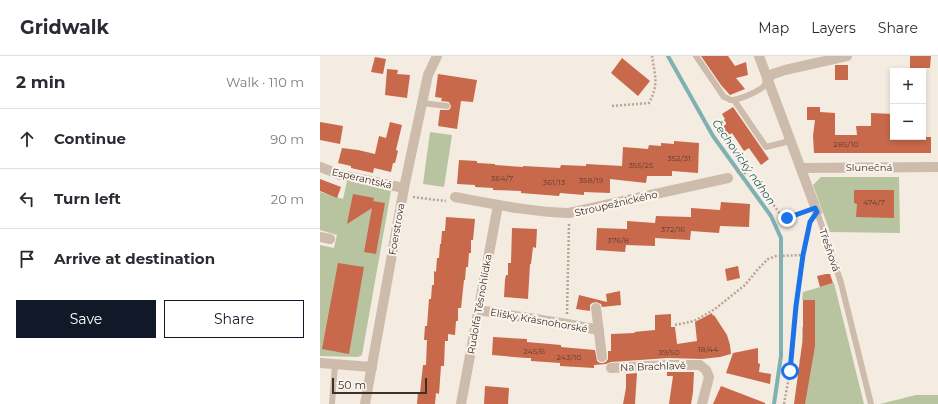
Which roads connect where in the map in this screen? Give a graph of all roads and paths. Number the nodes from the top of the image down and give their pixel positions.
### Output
1 (437, 56) edge
2 (652, 56) edge
3 (696, 56) edge
4 (759, 56) edge
5 (847, 56) edge
6 (768, 79) junction
7 (734, 100) junction
8 (422, 103) junction
9 (447, 106) dead end
10 (612, 106) dead end
11 (790, 141) junction
12 (320, 167) edge
13 (938, 167) edge
14 (801, 168) junction
15 (733, 175) joint
16 (403, 192) junction
17 (455, 197) joint
18 (498, 205) junction
19 (816, 210) junction
20 (569, 213) junction
21 (803, 255) junction
22 (596, 308) dead end
23 (478, 310) junction
24 (567, 324) junction
25 (675, 325) dead end
26 (599, 330) junction
27 (602, 357) dead end
28 (320, 363) edge
29 (335, 364) junction
30 (372, 367) junction
31 (611, 368) dead end
32 (332, 404) edge
33 (365, 404) edge
34 (461, 404) edge
35 (702, 404) edge
36 (784, 404) edge
37 (871, 404) edge

1 - 8 street, Foerstrova
2 - 10 path
3 - 7 lane
4 - 6 street, Třešňová
5 - 6 street
6 - 7 lane
6 - 11 street, Třešňová
7 - 11 lane
8 - 9 lane
8 - 16 street, Foerstrova
11 - 14 street, Třešňová
12 - 16 street, Esperantská
13 - 14 street, Slunečná
14 - 19 street, Třešňová
15 - 19 path
15 - 20 street, Stroupežnického
16 - 17 path
16 - 30 street, Foerstrova
17 - 18 street, Stroupežnického
18 - 20 street, Stroupežnického
18 - 23 street, Rudolfa Těsnohlídka
19 - 21 path
19 - 37 lane, Třešňová
20 - 24 path
21 - 25 path
21 - 36 path
22 - 26 street, Elišky Krásnohorské
23 - 24 street, Elišky Krásnohorské
23 - 34 street, Rudolfa Těsnohlídka
24 - 26 street, Elišky Krásnohorské
26 - 27 street, Elišky Krásnohorské
28 - 29 street
29 - 30 street
29 - 32 lane
30 - 33 street, Foerstrova
31 - 35 street, Na Brachlavě

